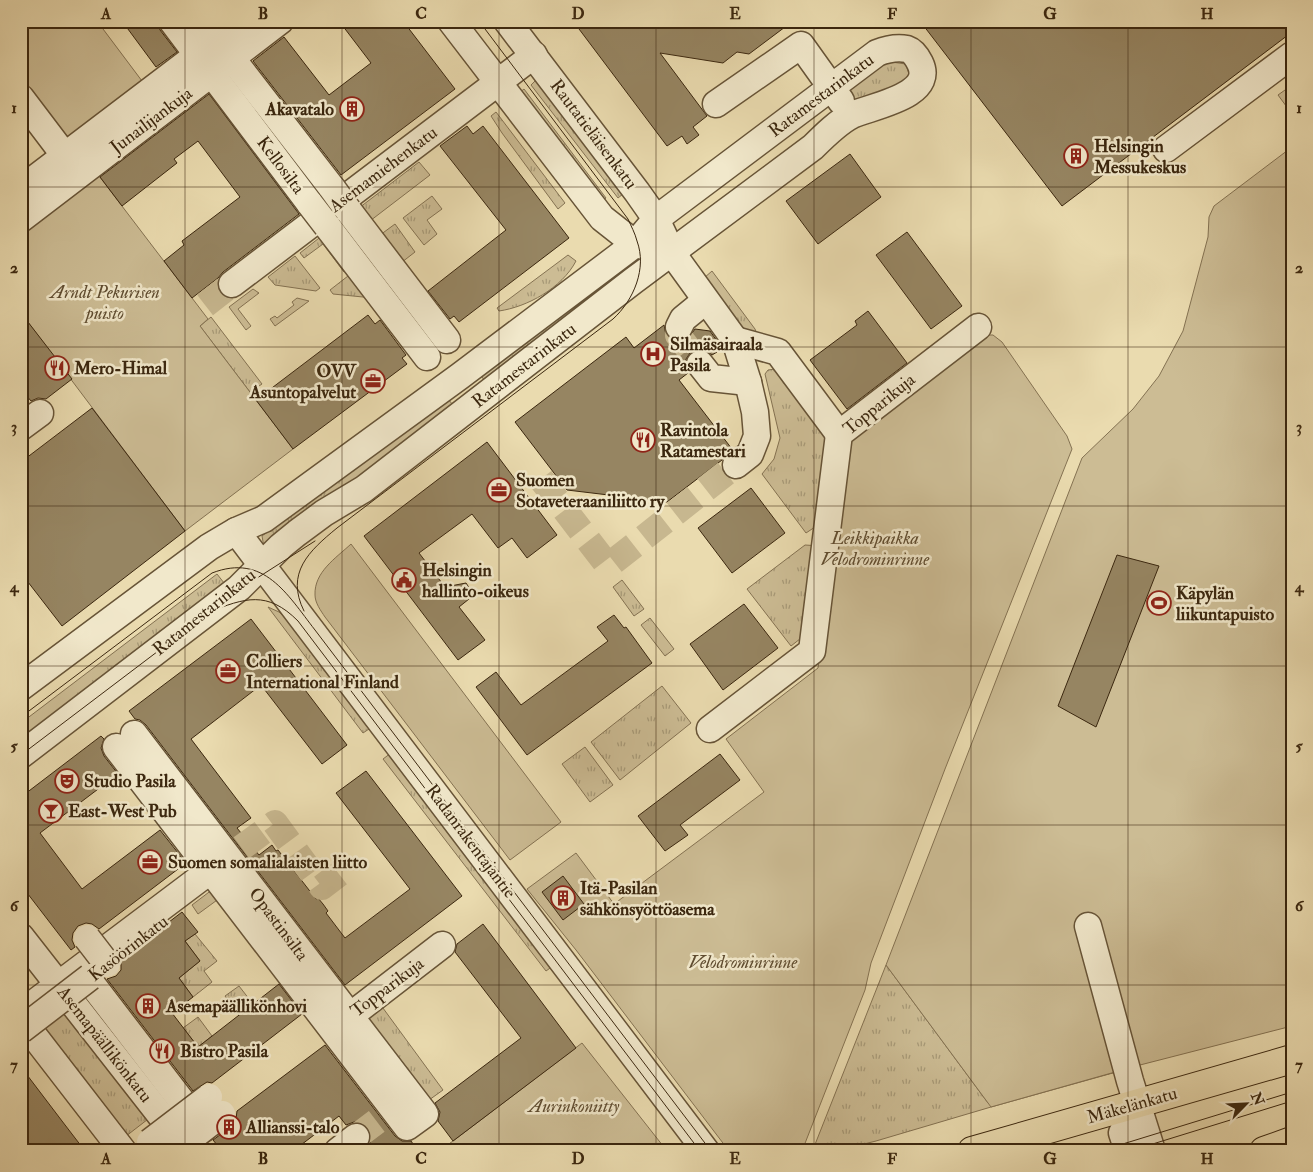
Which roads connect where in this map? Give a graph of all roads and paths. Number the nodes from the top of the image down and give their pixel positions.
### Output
1 (172, 21) edge
2 (242, 21) edge
3 (280, 21) edge
4 (451, 21) edge
5 (508, 21) edge
6 (212, 50) edge
7 (534, 55) junction
8 (1292, 55) edge
9 (498, 82) junction
10 (832, 87) junction
11 (21, 98) edge
12 (716, 104) dead end
13 (852, 116) junction
14 (1166, 149) dead end
15 (65, 156) junction
16 (737, 158) junction
17 (759, 188) junction
18 (21, 189) edge
19 (602, 218) junction
20 (21, 219) edge
21 (656, 219) junction
22 (635, 244) junction
23 (672, 253) junction
24 (600, 271) junction
25 (232, 284) tunnel mouth
26 (705, 300) junction
27 (679, 327) dead end
28 (978, 327) dead end
29 (447, 340) dead end
30 (735, 340) junction
31 (426, 356) dead end
32 (700, 364) tunnel mouth
33 (748, 382) junction
34 (839, 434) junction
35 (736, 465) tunnel mouth
36 (236, 531) junction
37 (262, 566) junction
38 (21, 687) edge
39 (710, 729) dead end
40 (137, 754) dead end
41 (21, 755) edge
42 (218, 875) junction
43 (1088, 926) dead end
44 (21, 937) edge
45 (442, 946) dead end
46 (100, 950) junction
47 (59, 985) junction
48 (21, 1013) edge
49 (21, 1019) edge
50 (339, 1020) junction
51 (21, 1030) edge
52 (1292, 1059) edge
53 (1137, 1104) junction
54 (206, 1113) junction
55 (404, 1116) dead end
56 (1292, 1141) edge
57 (148, 1148) edge
58 (123, 1151) edge
59 (174, 1151) edge
60 (188, 1151) edge
61 (706, 1151) edge
62 (972, 1151) edge
63 (1128, 1151) edge
64 (1152, 1151) edge
65 (1264, 1151) edge

1 - 6 street, Kellosilta
2 - 6 street, Junailijankuja
3 - 6 street, Junailijankuja
4 - 9 street
5 - 7 street, Rautatieläisenkatu
6 - 15 street, Junailijankuja
6 - 20 street, Junailijankuja
6 - 29 street, Kellosilta, bridge
6 - 31 street, Kellosilta, bridge
7 - 9 street, Asemamiehenkatu
7 - 21 street, Rautatieläisenkatu
8 - 14 street
9 - 19 street
9 - 25 street, Asemamiehenkatu
10 - 12 street
10 - 13 street
10 - 13 street, Ratamestarinkatu
10 - 16 street, Ratamestarinkatu
11 - 15 street
13 - 17 street, Ratamestarinkatu
15 - 18 street, Junailijankuja
16 - 17 street
16 - 21 street, Ratamestarinkatu
17 - 23 street, Ratamestarinkatu
19 - 22 street
19 - 24 street
21 - 22 street, Ratamestarinkatu
21 - 23 street, Rautatieläisenkatu
22 - 23 street
22 - 24 street, Ratamestarinkatu
23 - 26 street, Rautatieläisenkatu
23 - 37 street, Ratamestarinkatu
24 - 36 street, Ratamestarinkatu
26 - 27 street
26 - 30 street, Rautatieläisenkatu
28 - 34 street, Topparikuja
30 - 33 street, Rautatieläisenkatu
30 - 34 street
32 - 33 street
33 - 35 street, Rautatieläisenkatu
34 - 39 street, Topparikuja
36 - 37 street, Radanrakentajantie
36 - 38 street, Ratamestarinkatu
37 - 41 street, Ratamestarinkatu
37 - 61 street, Radanrakentajantie
40 - 42 street, Opastinsilta
42 - 46 street, Kasöörinkatu
42 - 50 street, Opastinsilta
43 - 53 street
44 - 47 street, Asemapäällikönkatu
45 - 50 street, Topparikuja
46 - 47 street, Kasöörinkatu
46 - 51 street, Kasöörinkatu, bridge
46 - 54 street
47 - 48 street, Kasöörinkatu
47 - 60 street, Asemapäällikönkatu
49 - 58 street
50 - 55 street, Opastinsilta
52 - 53 main road, Mäkelänkatu
53 - 62 main road, Mäkelänkatu
53 - 63 street
53 - 64 street
54 - 57 street, bridge
54 - 59 street, bridge
56 - 65 main road

